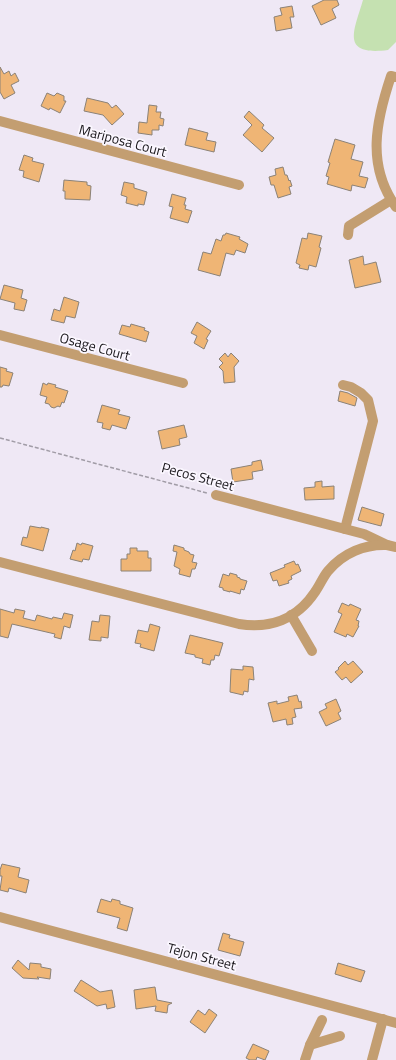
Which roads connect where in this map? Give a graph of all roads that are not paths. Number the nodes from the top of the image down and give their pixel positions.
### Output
1 (394, 76) edge
2 (0, 121) edge
3 (239, 185) dead end
4 (393, 203) edge
5 (348, 235) dead end
6 (0, 335) edge
7 (184, 383) dead end
8 (343, 385) dead end
9 (216, 495) road end
10 (345, 529) junction
11 (392, 546) edge
12 (0, 562) edge
13 (291, 615) junction
14 (312, 651) dead end
15 (0, 918) edge
16 (383, 1019) junction
17 (322, 1020) dead end
18 (396, 1023) edge
19 (340, 1036) dead end
20 (310, 1045) junction
21 (305, 1060) edge
22 (372, 1060) edge

1 - 4 street
2 - 3 street, Mariposa Court
4 - 5 street
6 - 7 street, Osage Court
8 - 10 street
9 - 10 street, Pecos Street
10 - 11 street, Pecos Street
11 - 13 street, Pecos Street
12 - 13 street, Pecos Street
13 - 14 street
15 - 16 street, Tejon Street
16 - 18 street, Tejon Street
16 - 22 street
17 - 20 street
19 - 20 street
20 - 21 street

